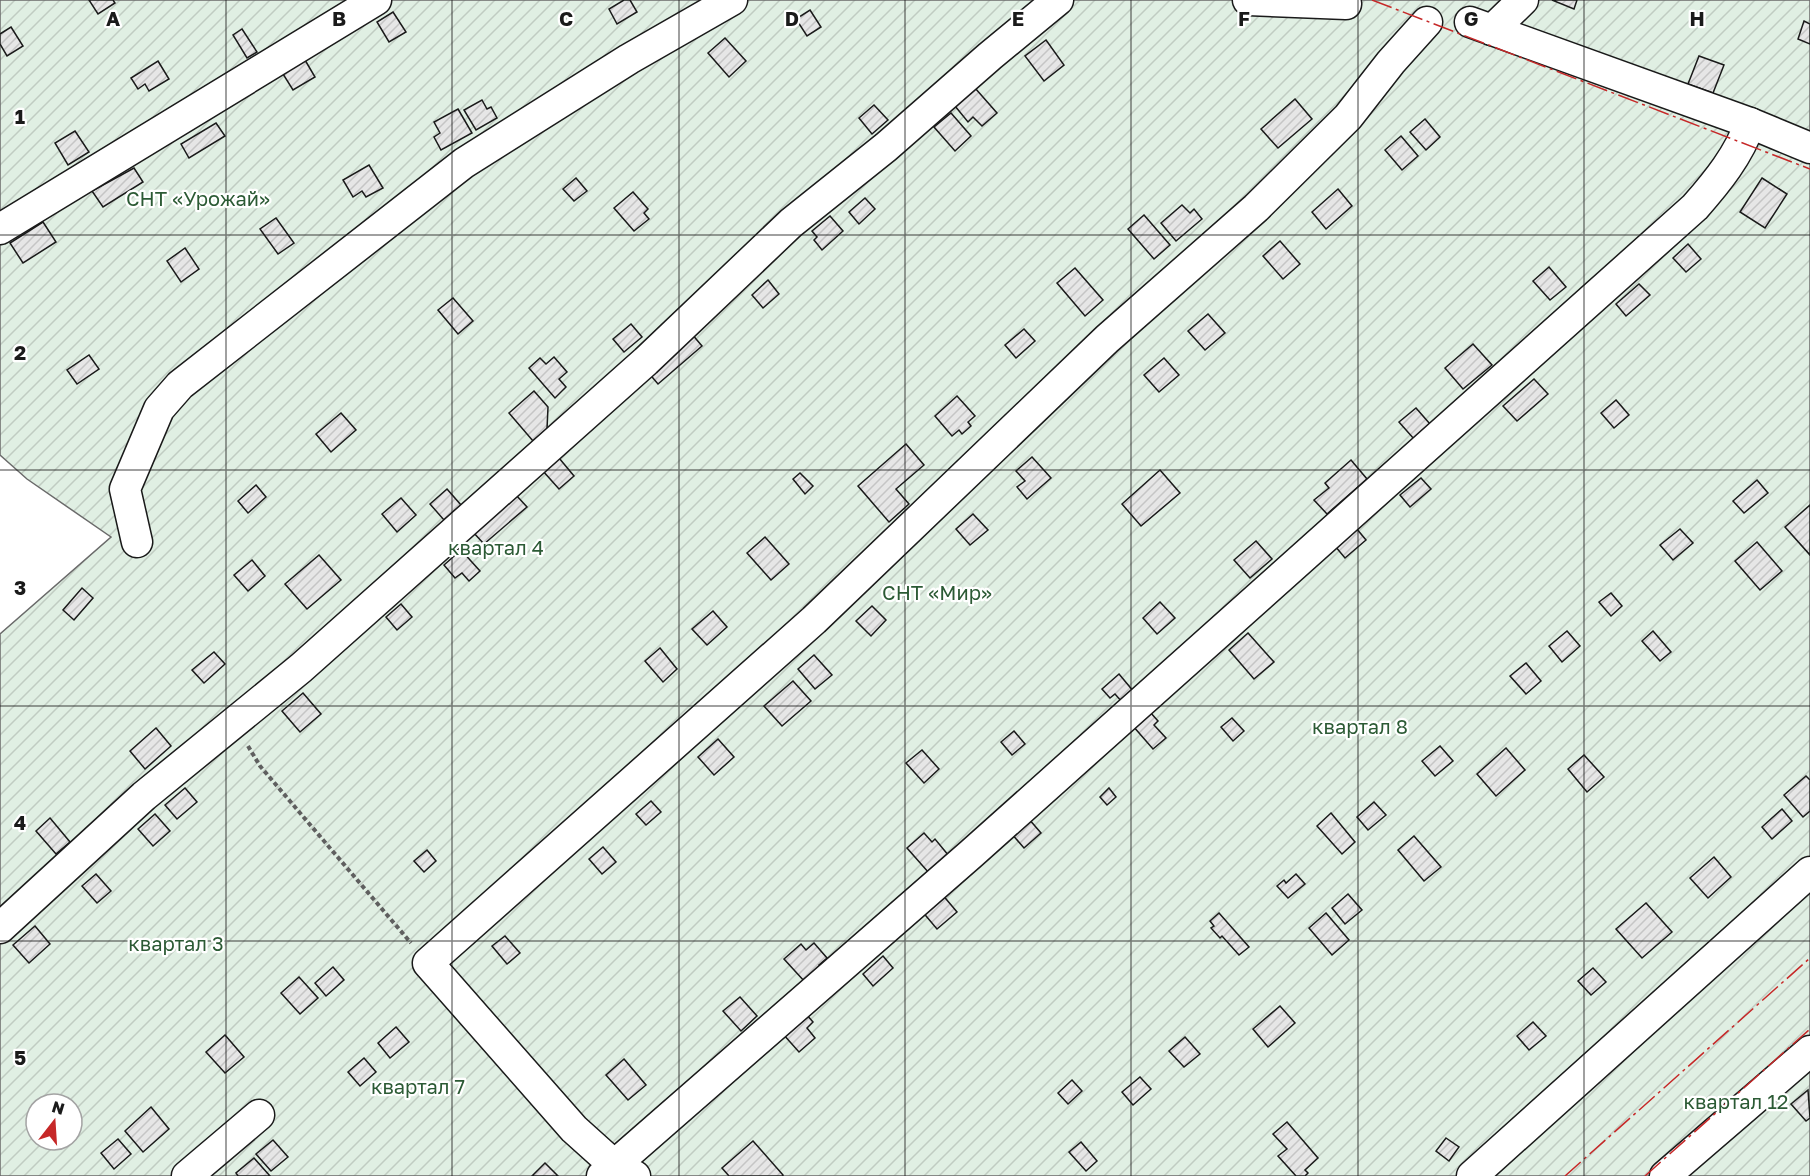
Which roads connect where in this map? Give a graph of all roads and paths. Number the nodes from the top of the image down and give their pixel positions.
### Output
1 (376, 0) edge
2 (732, 0) edge
3 (1058, 0) edge
4 (1248, 0) edge
5 (1522, 0) edge
6 (1346, 4) dead end
7 (1427, 22) dead end
8 (1750, 123) junction
9 (1810, 148) edge
10 (0, 229) edge
11 (137, 542) dead end
12 (233, 722) junction
13 (1810, 872) edge
14 (0, 928) edge
15 (428, 963) junction
16 (1810, 1051) edge
17 (259, 1115) dead end
18 (617, 1172) edge
19 (187, 1176) edge
20 (1472, 1176) edge
21 (1665, 1176) edge

1 - 10 street
2 - 11 street
3 - 12 street
4 - 6 street
5 - 8 street
7 - 15 street
8 - 9 street
8 - 18 street
12 - 14 street
12 - 15 path
13 - 20 street
15 - 18 street
16 - 21 street
17 - 19 street

